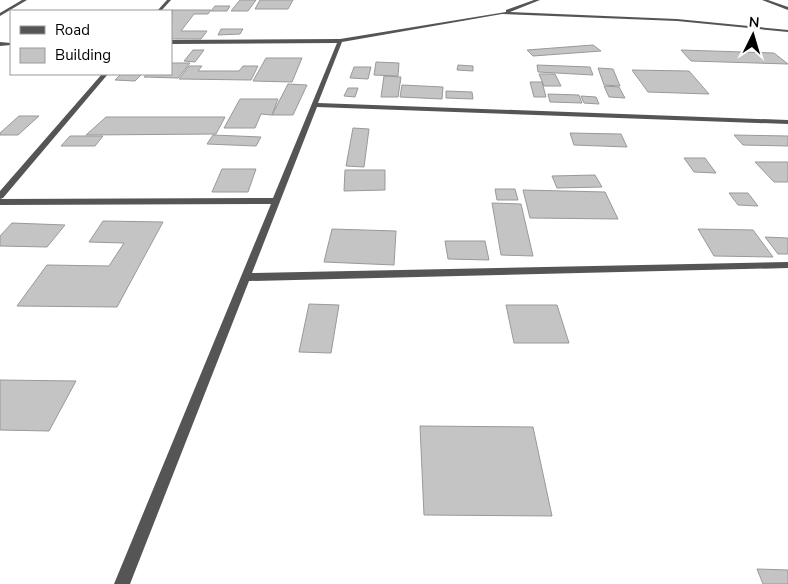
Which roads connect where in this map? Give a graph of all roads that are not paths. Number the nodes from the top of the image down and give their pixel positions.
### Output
1 (24, 0) edge
2 (169, 0) edge
3 (538, 0) edge
4 (764, 0) edge
5 (505, 7) dead end
6 (788, 9) edge
7 (160, 10) edge
8 (502, 14) junction
9 (0, 15) edge
10 (788, 31) edge
11 (340, 40) junction
12 (172, 42) edge
13 (104, 75) edge
14 (314, 105) junction
15 (788, 122) edge
16 (0, 196) edge
17 (276, 201) junction
18 (0, 202) edge
19 (788, 265) edge
20 (245, 277) junction
21 (122, 584) edge

1 - 9 street
2 - 7 street
3 - 8 street
4 - 6 street
5 - 8 street
8 - 10 street
8 - 11 street
11 - 12 street
11 - 14 street
13 - 16 street
14 - 15 street
14 - 17 street
17 - 18 street
17 - 20 street
19 - 20 street
20 - 21 street

